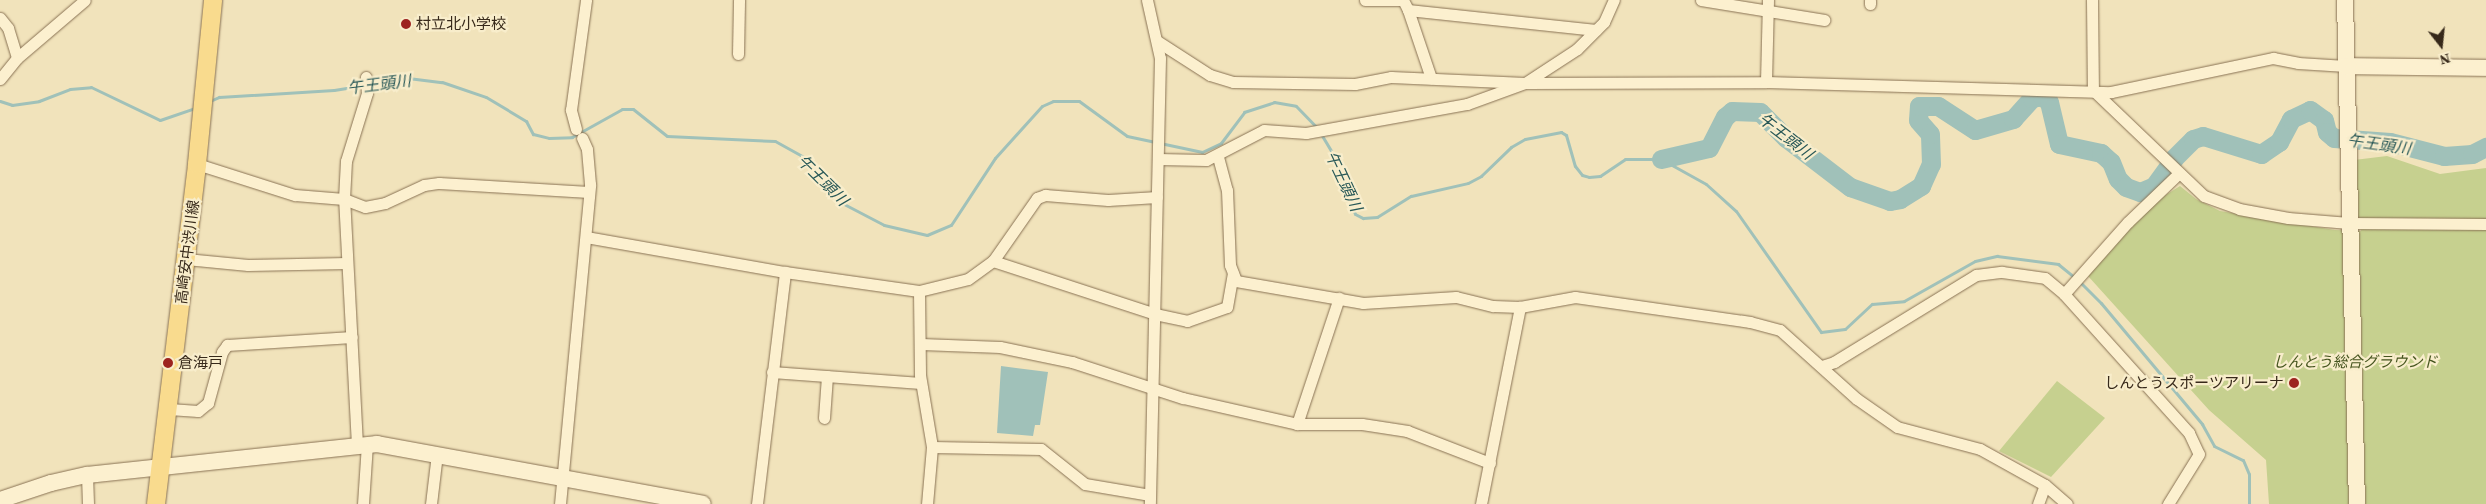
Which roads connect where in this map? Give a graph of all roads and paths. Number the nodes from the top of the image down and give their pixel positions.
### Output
1 (85, 0) edge
2 (213, 0) edge
3 (586, 0) edge
4 (740, 0) edge
5 (1147, 0) edge
6 (1365, 0) edge
7 (1614, 0) edge
8 (1701, 0) edge
9 (2092, 0) edge
10 (2345, 0) edge
11 (1767, 6) edge
12 (1408, 10) junction
13 (0, 18) edge
14 (1824, 20) dead end
15 (1596, 30) junction
16 (1157, 41) junction
17 (738, 54) dead end
18 (17, 58) junction
19 (2346, 66) junction
20 (2486, 68) edge
21 (366, 78) dead end
22 (1431, 78) junction
23 (0, 80) edge
24 (1766, 82) junction
25 (1525, 83) junction
26 (2093, 90) junction
27 (1157, 155) junction
28 (1218, 157) junction
29 (197, 164) junction
30 (2171, 168) junction
31 (589, 192) junction
32 (1157, 197) junction
33 (344, 199) junction
34 (2350, 223) junction
35 (2486, 224) edge
36 (586, 237) junction
37 (186, 259) junction
38 (992, 261) junction
39 (347, 264) junction
40 (785, 272) junction
41 (1233, 274) junction
42 (919, 291) junction
43 (2064, 294) junction
44 (1339, 298) junction
45 (1520, 307) junction
46 (1155, 314) junction
47 (352, 337) junction
48 (921, 344) junction
49 (1822, 366) junction
50 (772, 372) junction
51 (828, 376) junction
52 (921, 383) junction
53 (1154, 388) junction
54 (169, 408) junction
55 (824, 418) dead end
56 (1298, 424) junction
57 (362, 444) junction
58 (932, 447) junction
59 (437, 454) junction
60 (1490, 463) junction
61 (161, 467) junction
62 (87, 475) junction
63 (563, 478) junction
64 (2045, 485) junction
65 (0, 500) edge
66 (1150, 500) edge
67 (88, 504) edge
68 (156, 504) edge
69 (364, 504) edge
70 (431, 504) edge
71 (560, 504) edge
72 (703, 504) edge
73 (757, 504) edge
74 (927, 504) edge
75 (1481, 504) edge
76 (2038, 504) edge
77 (2067, 504) edge
78 (2168, 504) edge
79 (2357, 504) edge

1 - 18 street
2 - 29 main road, 高崎安中渋川線
3 - 31 street
4 - 17 street
5 - 16 street
6 - 12 street
7 - 15 street
8 - 11 street
9 - 26 street
10 - 19 street
11 - 14 street
11 - 24 street
12 - 15 street
12 - 22 street
13 - 18 street
15 - 25 street
16 - 22 street
16 - 27 street
18 - 23 street
19 - 20 street
19 - 26 street
19 - 34 street
21 - 33 street
22 - 25 street
24 - 25 street
24 - 26 street
25 - 28 street
26 - 30 street
27 - 28 street
27 - 32 street
28 - 41 street
29 - 33 street
29 - 37 main road, 高崎安中渋川線
30 - 34 street
30 - 43 street
31 - 33 street
31 - 36 street
32 - 38 street
32 - 46 street
33 - 39 street
34 - 35 street
34 - 79 street
36 - 40 street
36 - 63 street
37 - 39 street
37 - 54 main road, 高崎安中渋川線
38 - 42 street
38 - 46 street
39 - 47 street
40 - 42 street
40 - 50 street
41 - 44 street
41 - 46 street
42 - 48 street
43 - 49 street
43 - 78 street
44 - 45 street
44 - 56 street
45 - 49 street
45 - 60 street
46 - 53 street
47 - 54 street
47 - 57 street
48 - 52 street
48 - 53 street
49 - 64 street
50 - 51 street
50 - 73 street
51 - 52 street
51 - 55 street
52 - 58 street
53 - 56 street
53 - 66 street
54 - 61 main road, 高崎安中渋川線
56 - 60 street
57 - 59 street
57 - 61 street
57 - 69 street
58 - 66 street
58 - 74 street
59 - 63 street
59 - 70 street
60 - 75 street
61 - 62 street
61 - 68 main road, 高崎安中渋川線
62 - 65 street
62 - 67 street
63 - 71 street
63 - 72 street
64 - 76 street
64 - 77 street

